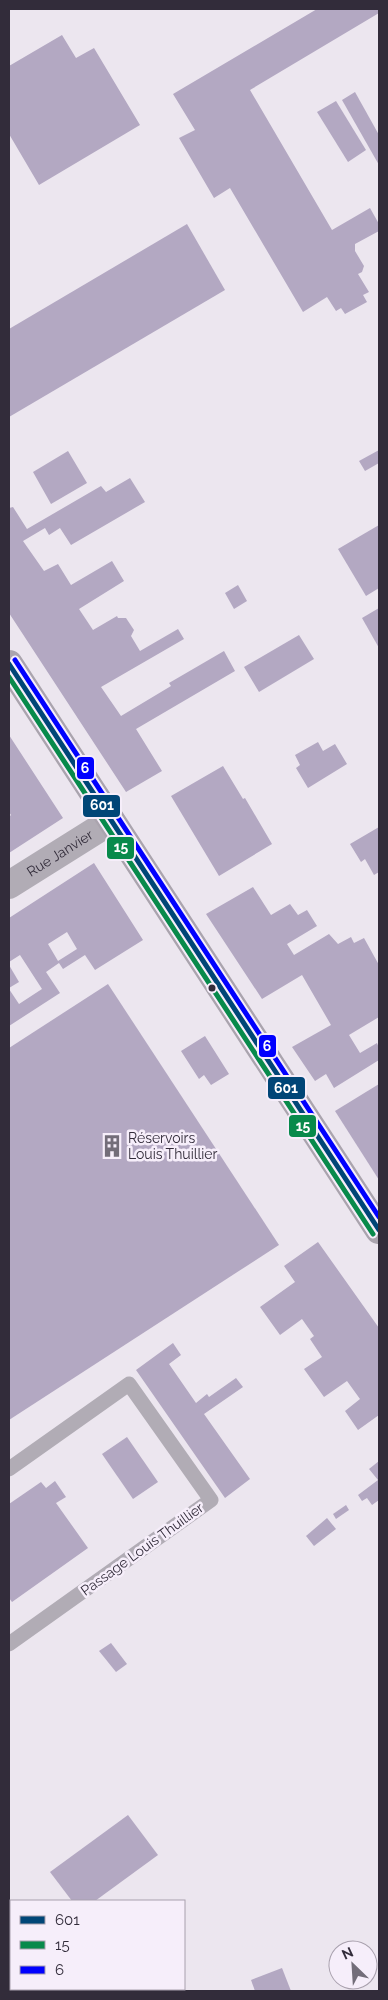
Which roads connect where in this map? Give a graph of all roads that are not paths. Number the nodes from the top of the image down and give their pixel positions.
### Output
1 (9, 664) edge
2 (111, 820) junction
3 (9, 885) edge
4 (379, 1230) edge
5 (9, 1470) edge
6 (9, 1644) edge

1 - 2 main road
2 - 3 street, Rue Janvier
2 - 4 main road
5 - 6 lane, Passage Louis Thuillier

